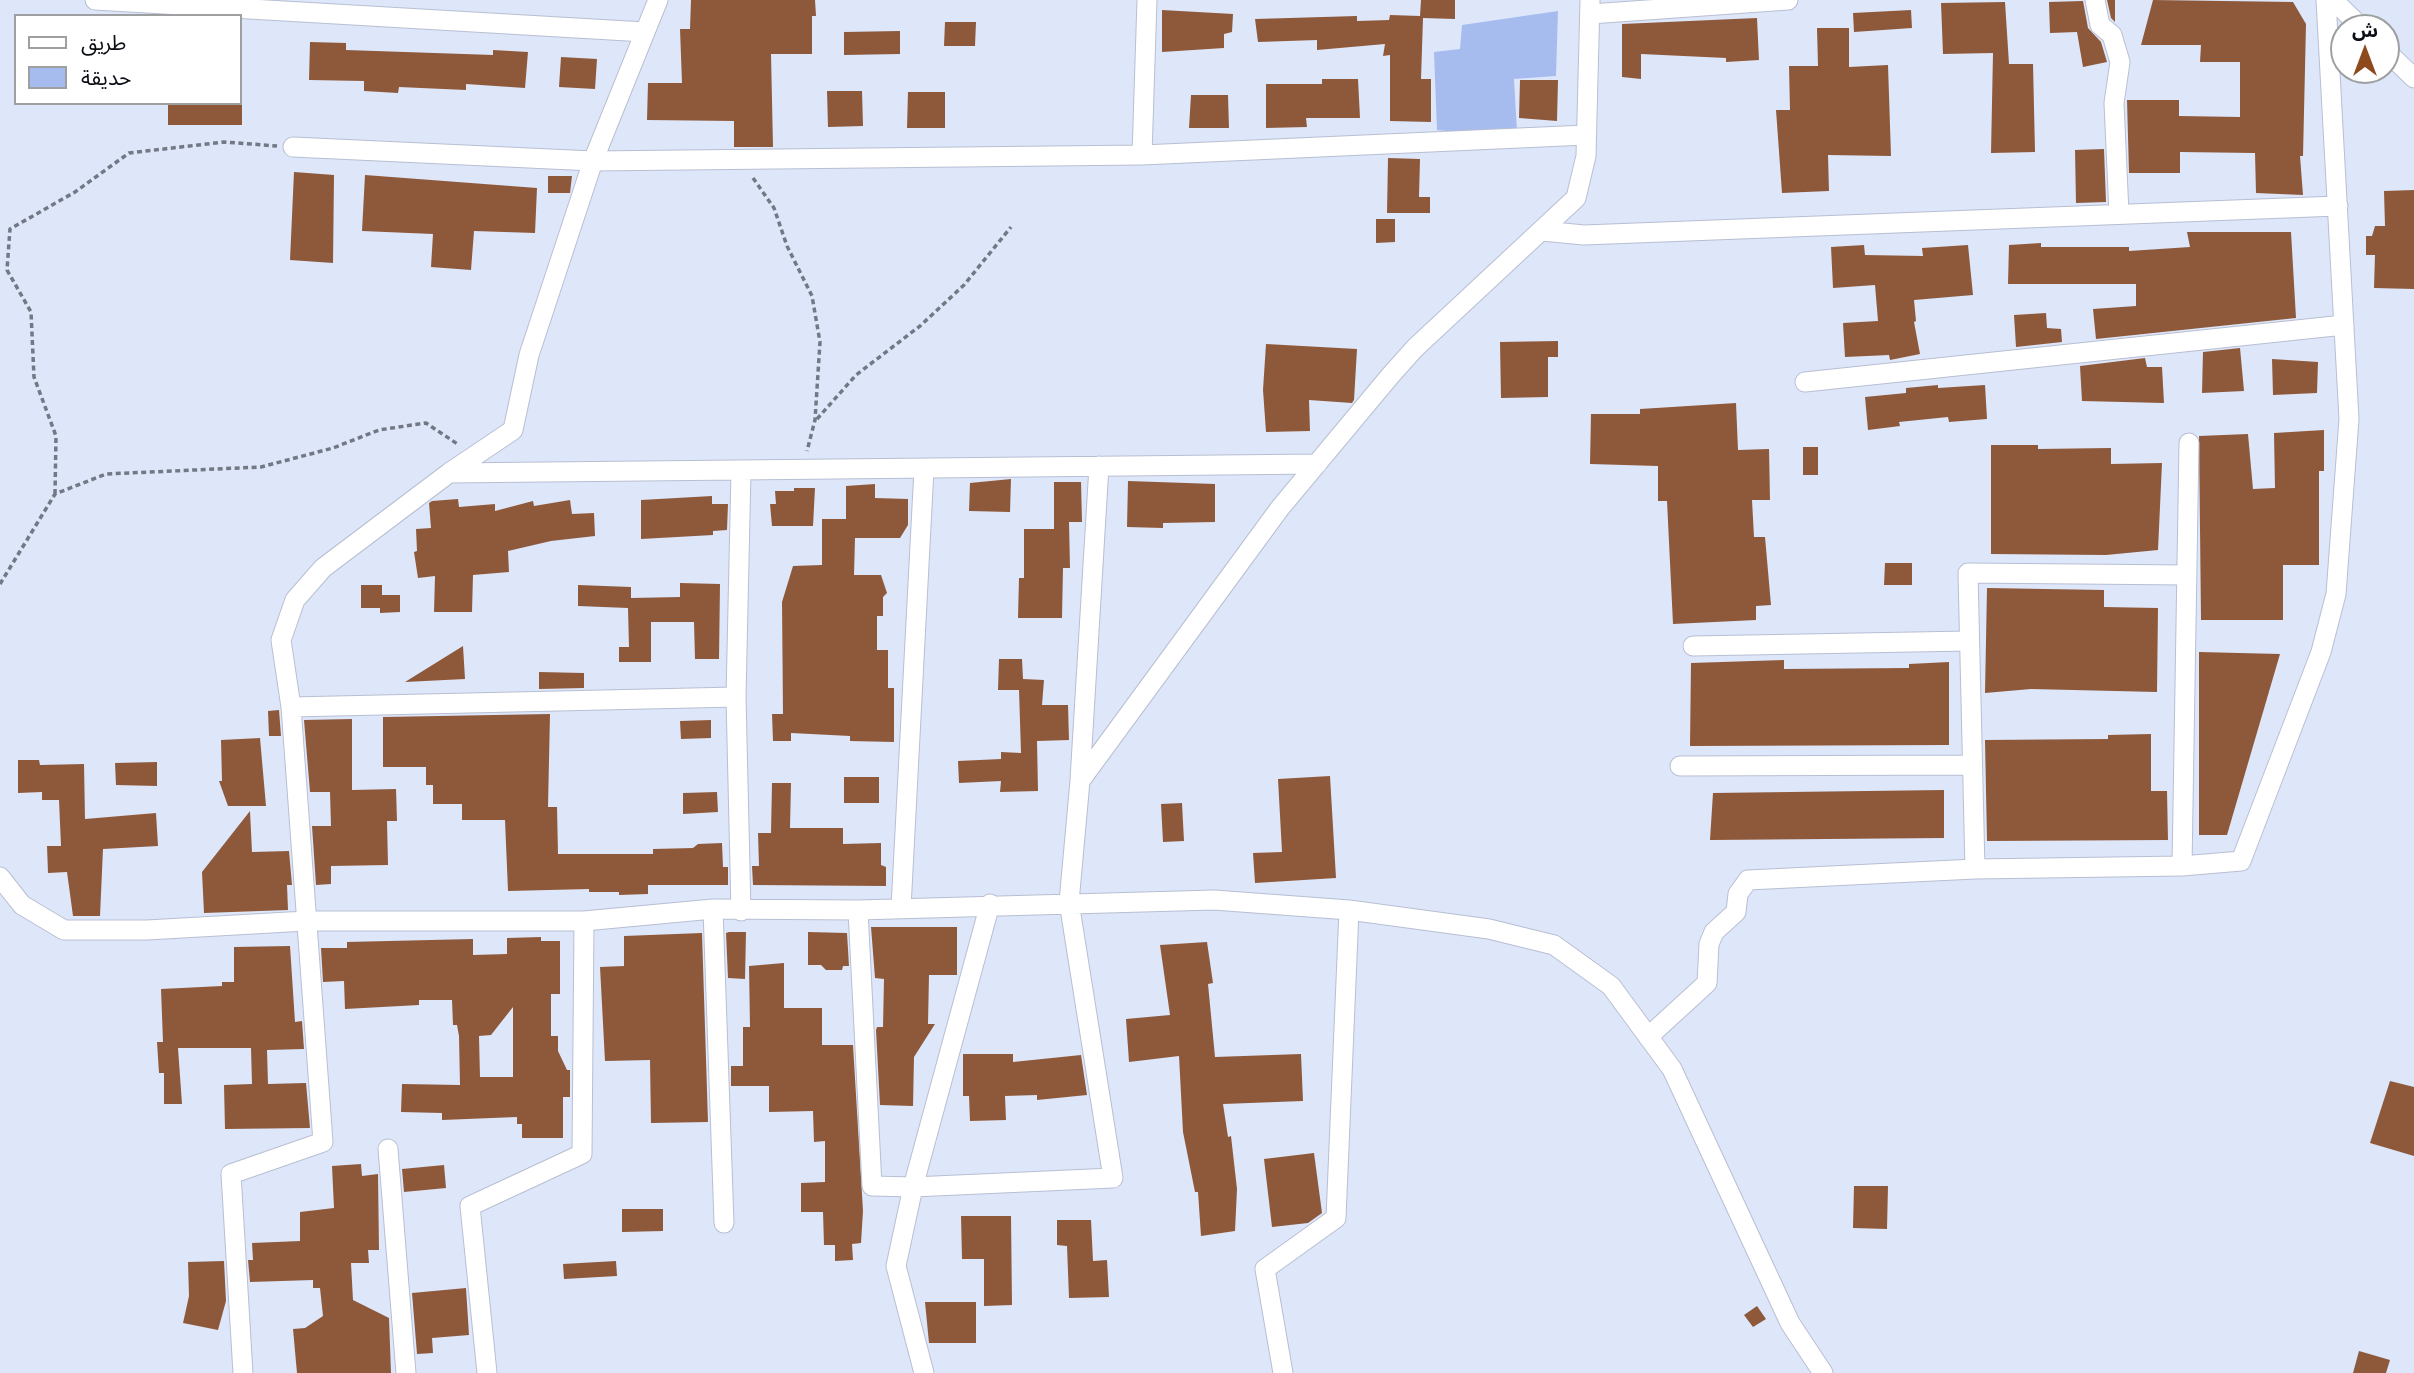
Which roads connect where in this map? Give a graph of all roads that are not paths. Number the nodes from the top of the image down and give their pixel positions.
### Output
1 (95, 0) edge
2 (658, 0) edge
3 (1147, 0) edge
4 (1788, 0) edge
5 (2095, 0) edge
6 (2326, 0) edge
7 (2333, 0) edge
8 (330, 7) edge
9 (1590, 7) edge
10 (2348, 14) edge
11 (645, 32) junction
12 (2400, 64) edge
13 (2414, 78) edge
14 (1586, 135) junction
15 (293, 147) road end
16 (1142, 155) junction
17 (593, 161) junction
18 (2337, 206) junction
19 (2119, 214) junction
20 (1542, 231) junction
21 (2344, 325) junction
22 (1805, 382) dead end
23 (2189, 443) dead end
24 (1317, 464) junction
25 (1099, 466) junction
26 (924, 469) junction
27 (740, 471) junction
28 (449, 473) junction
29 (2187, 575) junction
30 (1969, 641) junction
31 (1693, 646) dead end
32 (736, 697) junction
33 (291, 706) junction
34 (1972, 765) junction
35 (1680, 766) dead end
36 (1080, 781) junction
37 (2182, 866) junction
38 (1975, 869) junction
39 (0, 877) edge
40 (1069, 902) junction
41 (990, 904) junction
42 (901, 908) junction
43 (713, 909) junction
44 (858, 910) junction
45 (1349, 910) junction
46 (741, 911) junction
47 (306, 921) junction
48 (584, 921) junction
49 (1648, 1037) junction
50 (388, 1149) dead end
51 (913, 1187) junction
52 (724, 1223) dead end
53 (243, 1373) edge
54 (406, 1373) edge
55 (487, 1373) edge
56 (924, 1373) edge
57 (1283, 1373) edge
58 (1823, 1373) edge

1 - 8 street
2 - 11 street
3 - 16 street
4 - 9 street
5 - 19 street
6 - 18 street
7 - 10 street
8 - 11 street
9 - 14 street
11 - 17 street
12 - 13 street
14 - 16 street
14 - 20 street
15 - 17 street
16 - 17 street
17 - 28 street
18 - 19 street
18 - 21 street
19 - 20 street
20 - 24 street
21 - 22 street
21 - 37 street
23 - 29 street
24 - 25 street
24 - 36 street
25 - 26 street
25 - 36 street
26 - 27 street
26 - 42 street
27 - 28 street
27 - 32 street
28 - 33 street
29 - 30 street
29 - 37 street
30 - 31 street
30 - 34 street
32 - 33 street
32 - 46 street
33 - 47 street
34 - 35 street
34 - 38 street
36 - 40 street
37 - 38 street
38 - 49 street
39 - 47 street
40 - 41 street
40 - 45 street
40 - 51 street
41 - 42 street
41 - 51 street
42 - 44 street
43 - 46 street
43 - 48 street
43 - 52 street
44 - 46 street
44 - 51 street
45 - 49 street
45 - 57 street
47 - 48 street
47 - 53 street
48 - 55 street
49 - 58 street
50 - 54 street
51 - 56 street

